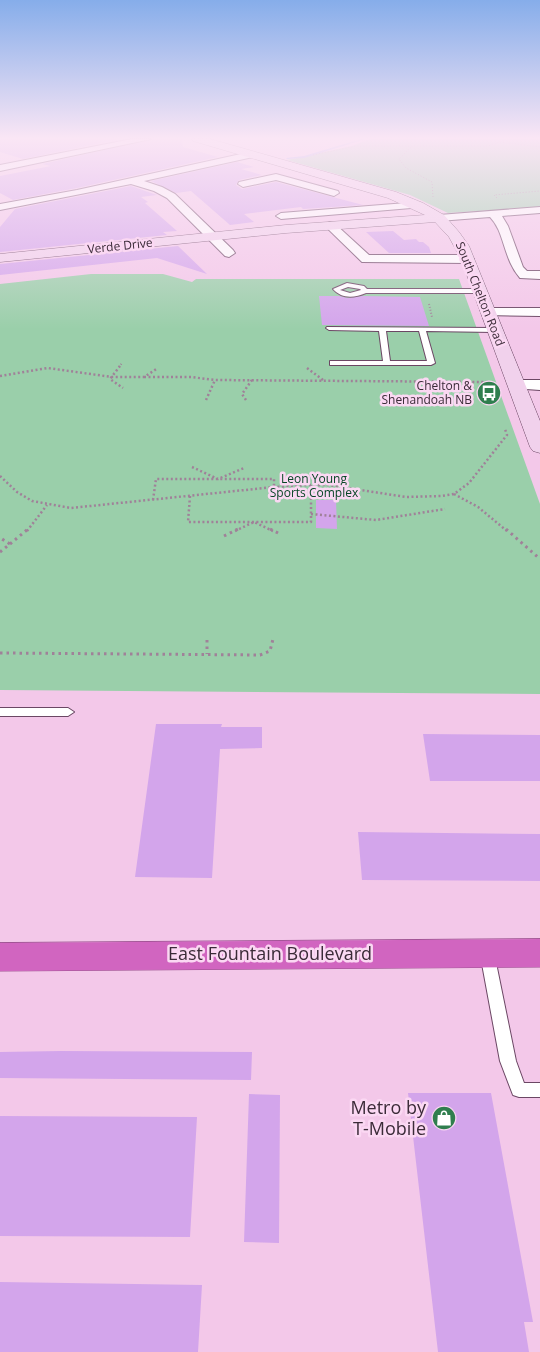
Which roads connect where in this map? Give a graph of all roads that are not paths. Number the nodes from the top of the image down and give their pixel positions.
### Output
1 (44, 202) edge
2 (177, 202) edge
3 (411, 202) edge
4 (419, 205) junction
5 (0, 207) edge
6 (540, 210) edge
7 (492, 213) junction
8 (281, 216) dead end
9 (439, 218) junction
10 (330, 225) junction
11 (213, 236) junction
12 (229, 253) dead end
13 (0, 258) edge
14 (468, 259) junction
15 (540, 276) edge
16 (365, 291) dead end
17 (481, 291) junction
18 (489, 312) junction
19 (540, 312) edge
20 (329, 328) dead end
21 (382, 330) junction
22 (422, 330) junction
23 (496, 330) junction
24 (333, 363) dead end
25 (387, 363) junction
26 (516, 385) junction
27 (540, 385) edge
28 (540, 446) edge
29 (0, 712) edge
30 (68, 712) dead end
31 (487, 953) junction
32 (540, 953) edge
33 (0, 957) edge
34 (540, 1090) edge

1 - 5 street
2 - 11 street
3 - 4 main road, South Chelton Road
4 - 8 street
4 - 9 main road, South Chelton Road
6 - 7 street, Verde Drive
7 - 9 street, Verde Drive
7 - 15 street
9 - 10 main road, Verde Drive
9 - 14 main road, South Chelton Road
10 - 11 main road, Verde Drive
10 - 14 street
11 - 12 street
11 - 13 main road, Verde Drive
14 - 17 main road, South Chelton Road
16 - 17 lane
17 - 18 main road, South Chelton Road
18 - 19 street
18 - 23 main road, South Chelton Road
20 - 21 lane
21 - 22 lane
21 - 25 lane
22 - 23 lane
22 - 25 lane
23 - 26 main road, South Chelton Road
24 - 25 lane
26 - 27 street
26 - 28 main road, South Chelton Road
29 - 30 lane
31 - 32 highway, East Fountain Boulevard
31 - 33 highway, East Fountain Boulevard
31 - 34 lane

